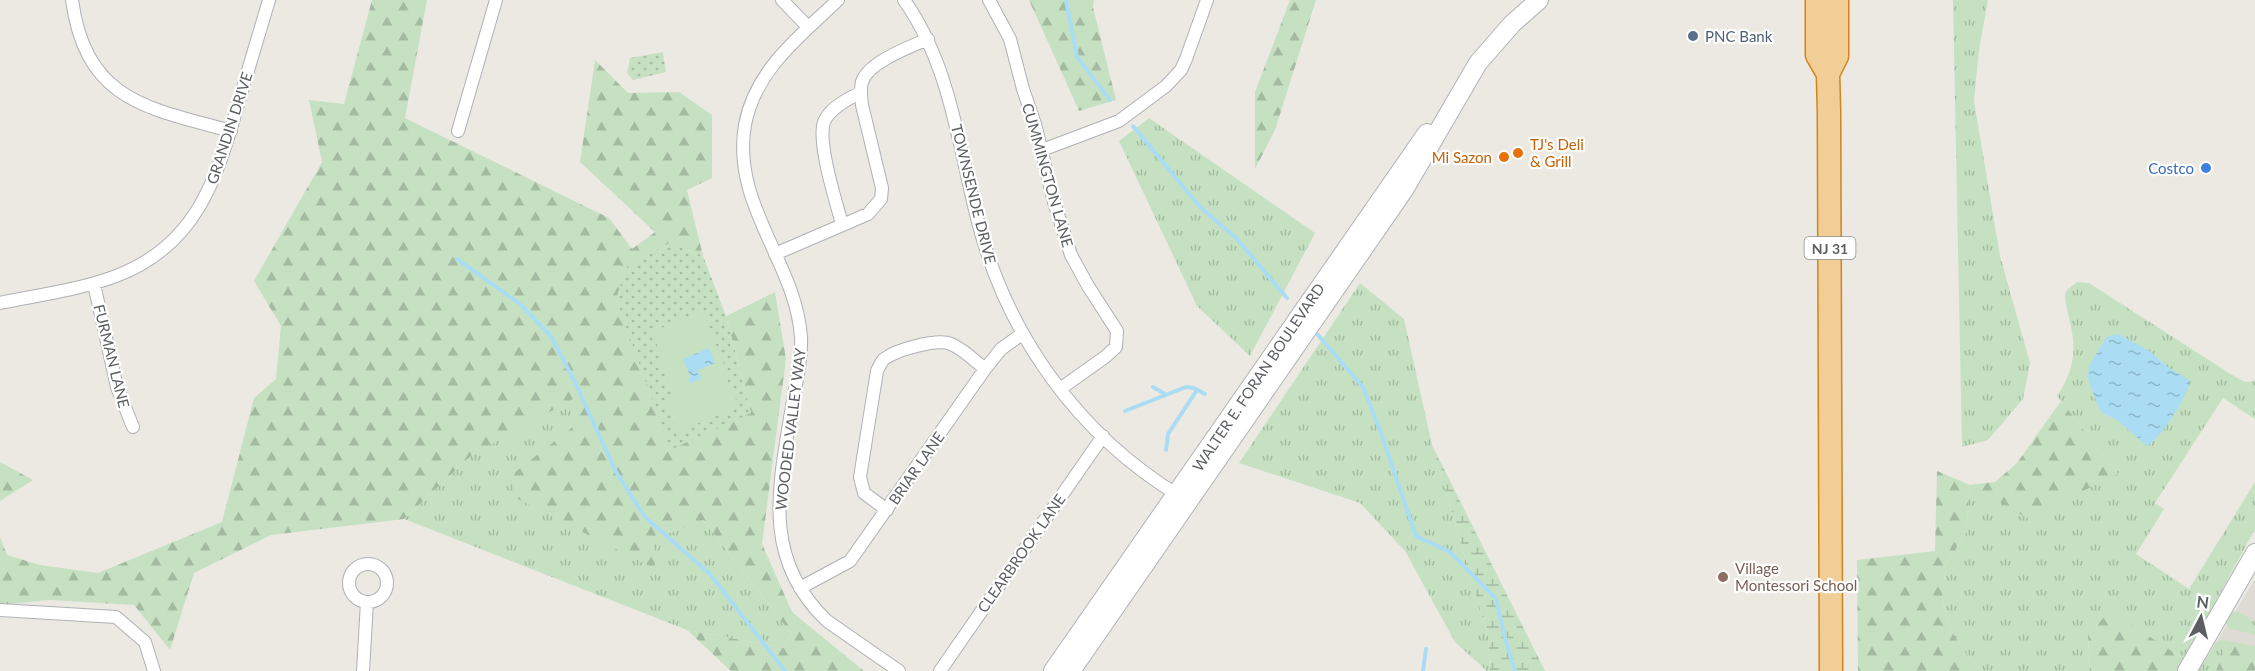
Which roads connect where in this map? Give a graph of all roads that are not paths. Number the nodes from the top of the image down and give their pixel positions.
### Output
1 (72, 0) edge
2 (269, 0) edge
3 (496, 0) edge
4 (782, 0) edge
5 (838, 0) edge
6 (904, 0) edge
7 (989, 0) edge
8 (1207, 0) edge
9 (1539, 0) edge
10 (1817, 0) edge
11 (1837, 0) edge
12 (808, 27) junction
13 (928, 39) junction
14 (1828, 74) junction
15 (860, 93) junction
16 (231, 131) junction
17 (458, 131) dead end
18 (1042, 150) junction
19 (842, 224) junction
20 (775, 254) junction
21 (94, 284) junction
22 (0, 303) edge
23 (1022, 334) junction
24 (985, 369) junction
25 (1060, 389) junction
26 (133, 427) dead end
27 (1103, 436) junction
28 (1183, 498) junction
29 (887, 510) junction
30 (2255, 553) edge
31 (800, 588) junction
32 (367, 602) dead end
33 (0, 610) edge
34 (154, 671) edge
35 (363, 671) edge
36 (899, 671) edge
37 (940, 671) edge
38 (1053, 671) edge
39 (1071, 671) edge
40 (1831, 671) edge
41 (2187, 671) edge

1 - 16 street
2 - 16 street, GRANDIN DRIVE
3 - 17 street
4 - 12 street
5 - 12 street, WOODED VALLEY WAY
6 - 13 street, TOWNSENDE DRIVE
7 - 18 street, CUMMINGTON LANE
8 - 18 street
9 - 28 street, WALTER E. FORAN BOULEVARD
10 - 14 highway, NJ 31
11 - 14 highway, NJ 31
12 - 20 street, WOODED VALLEY WAY
13 - 15 street
13 - 23 street, TOWNSENDE DRIVE
14 - 40 highway, NJ 31
15 - 19 street
15 - 19 street
16 - 21 street, GRANDIN DRIVE
18 - 25 street, CUMMINGTON LANE
19 - 20 street
20 - 31 street, WOODED VALLEY WAY
21 - 22 street, GRANDIN DRIVE
21 - 26 street, FURMAN LANE
23 - 24 street, BRIAR LANE
23 - 25 street, TOWNSENDE DRIVE
24 - 29 street, BRIAR LANE
24 - 29 street
25 - 27 street, TOWNSENDE DRIVE
27 - 28 street, TOWNSENDE DRIVE
27 - 37 street, CLEARBROOK LANE
28 - 38 street, WALTER E. FORAN BOULEVARD
28 - 39 street, WALTER E. FORAN BOULEVARD
29 - 31 street, BRIAR LANE
30 - 41 street
31 - 36 street, WOODED VALLEY WAY
32 - 35 street
33 - 34 street

